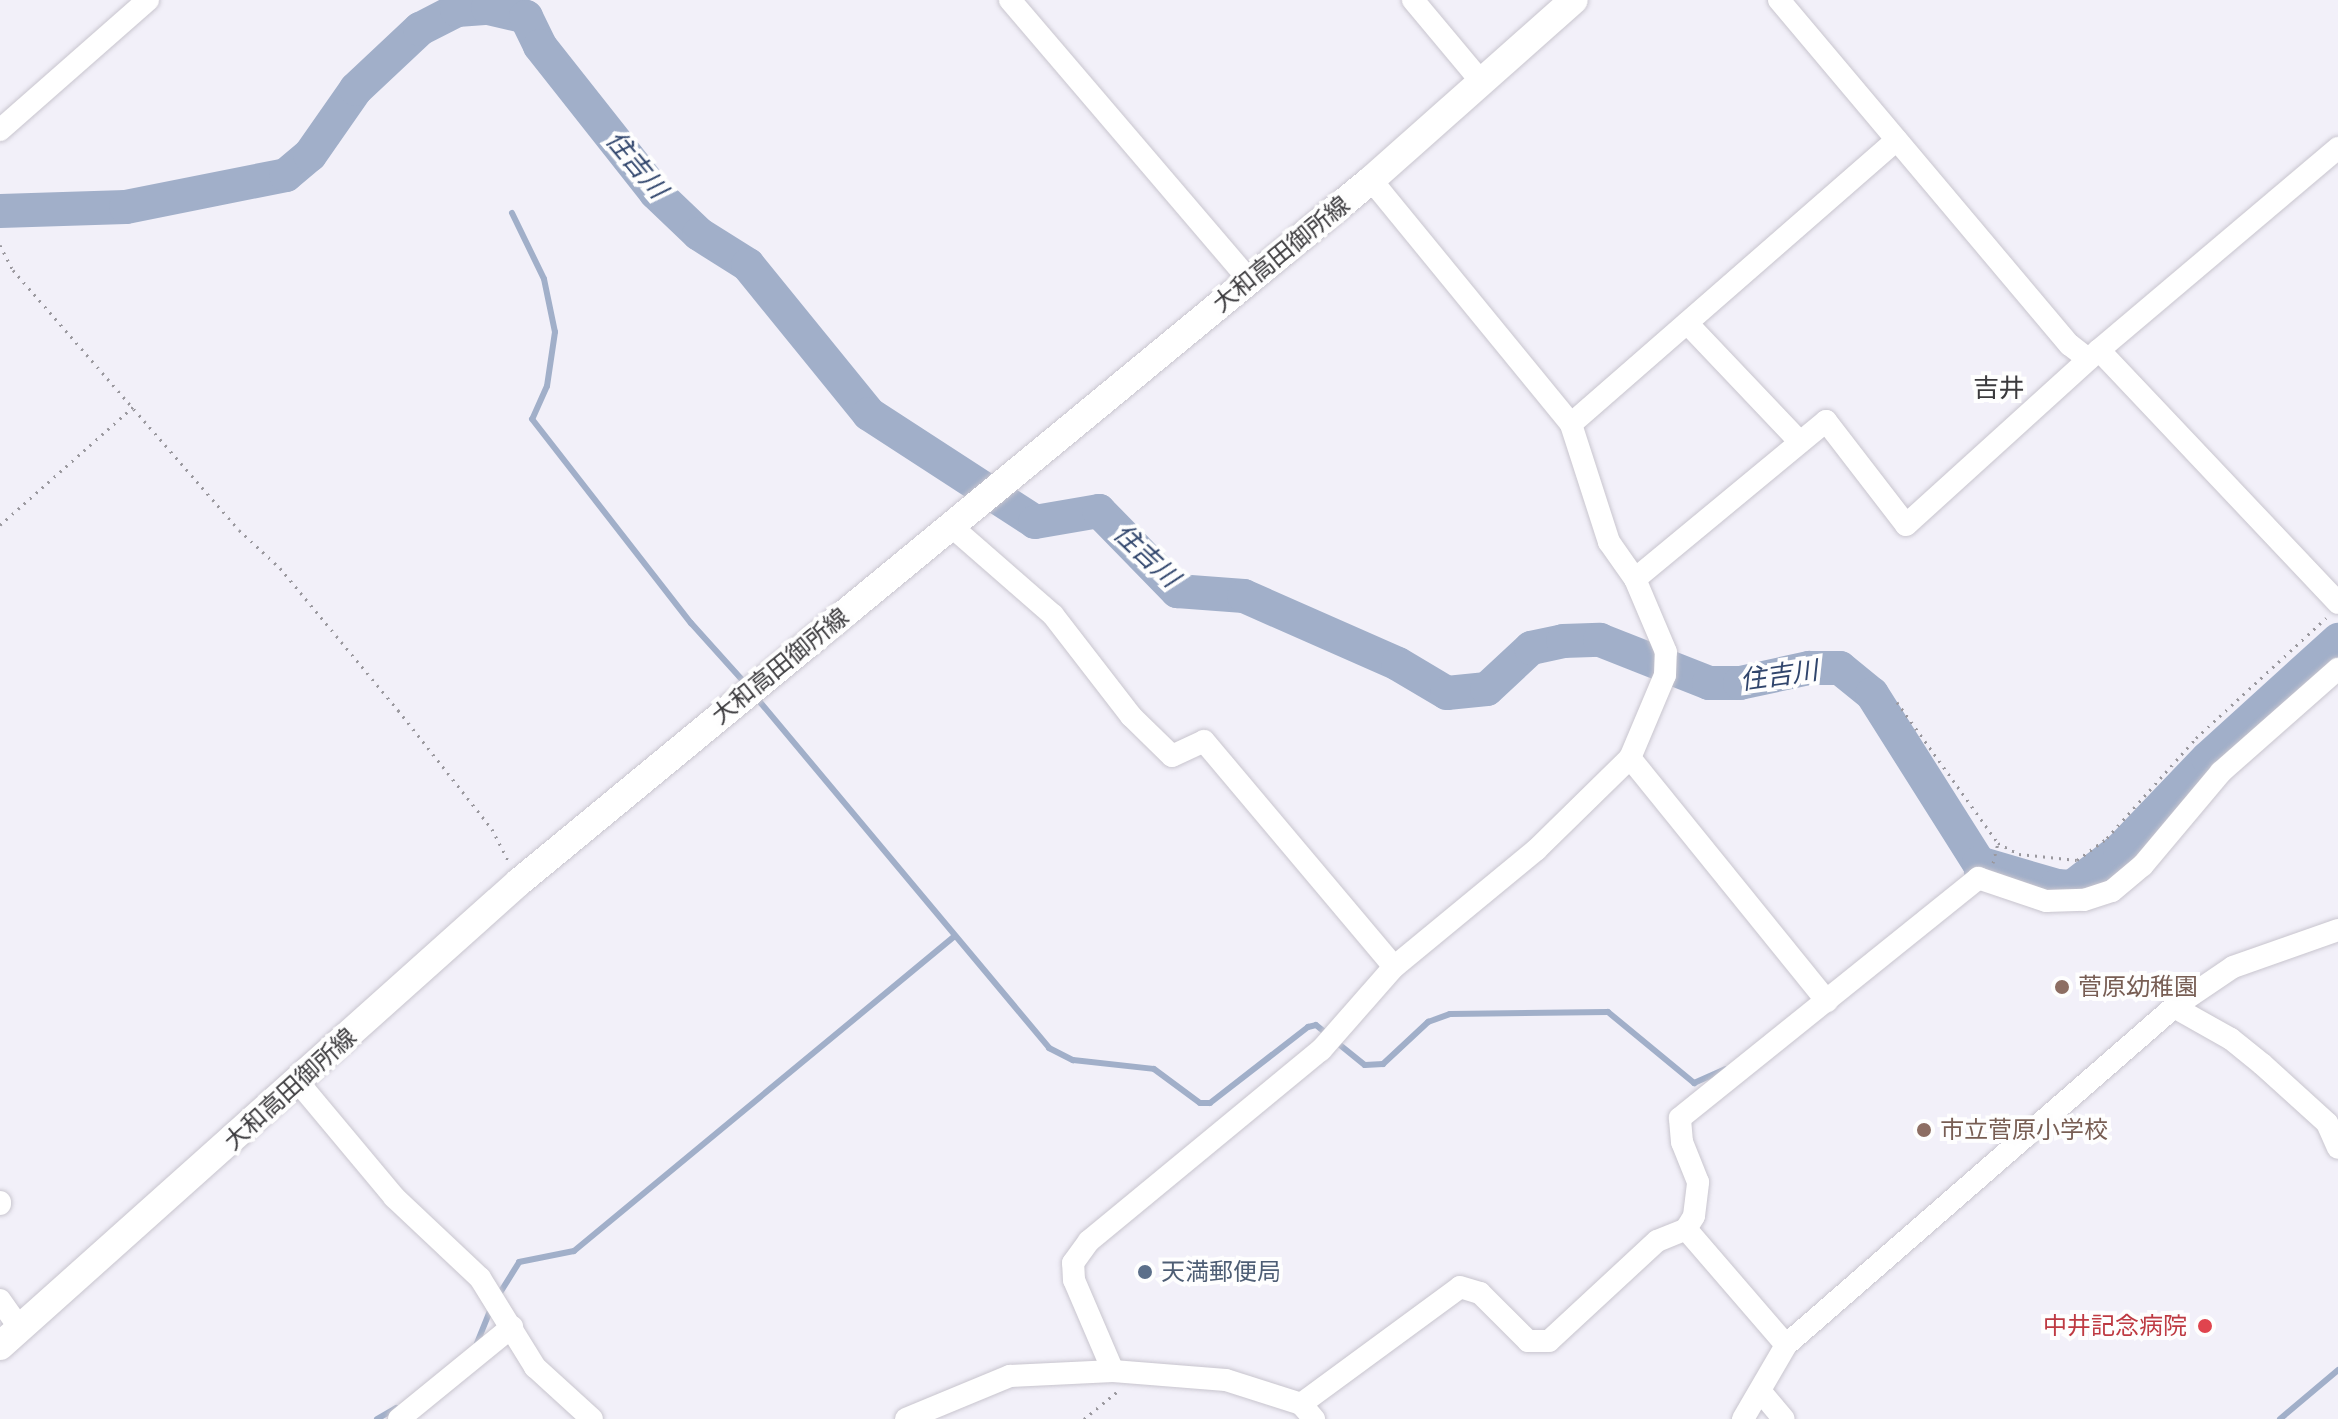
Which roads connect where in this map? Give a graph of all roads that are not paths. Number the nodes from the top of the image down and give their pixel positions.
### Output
1 (148, 0) edge
2 (1010, 0) edge
3 (1413, 0) edge
4 (1574, 0) edge
5 (1779, 0) edge
6 (1479, 79) junction
7 (0, 130) edge
8 (1897, 140) junction
9 (2338, 148) edge
10 (1371, 180) junction
11 (1249, 280) junction
12 (1687, 323) junction
13 (2093, 354) junction
14 (1571, 424) junction
15 (1798, 440) junction
16 (951, 526) junction
17 (1635, 579) junction
18 (2332, 610) edge
19 (2338, 669) edge
20 (1630, 758) junction
21 (2338, 930) edge
22 (1394, 967) junction
23 (1827, 1001) junction
24 (2174, 1007) junction
25 (298, 1082) junction
26 (2332, 1121) edge
27 (2338, 1148) edge
28 (1686, 1229) junction
29 (0, 1300) edge
30 (512, 1327) junction
31 (10, 1338) edge
32 (1786, 1345) junction
33 (1113, 1371) junction
34 (1761, 1392) junction
35 (1308, 1411) edge
36 (399, 1419) edge
37 (592, 1419) edge
38 (906, 1419) edge
39 (1743, 1419) edge
40 (1784, 1419) edge

1 - 7 street
2 - 11 street
3 - 6 street
4 - 6 main road, 大和高田御所線
5 - 8 street
6 - 10 main road, 大和高田御所線
8 - 12 street
8 - 13 street
9 - 13 street
10 - 11 main road, 大和高田御所線
10 - 14 street
11 - 16 main road, 大和高田御所線
12 - 14 street
12 - 15 street
13 - 15 street
13 - 18 street
14 - 17 street
15 - 17 street
16 - 22 street
16 - 25 main road, 大和高田御所線
17 - 20 street
19 - 23 street
20 - 22 street
20 - 23 street
21 - 24 street
22 - 33 street
23 - 28 street
24 - 26 street
24 - 32 street
25 - 30 street
25 - 31 main road, 大和高田御所線
26 - 27 street
28 - 32 street
28 - 35 street
29 - 31 street
30 - 36 street
30 - 37 street
32 - 34 street
33 - 35 street
33 - 38 street
34 - 39 street
34 - 40 street

